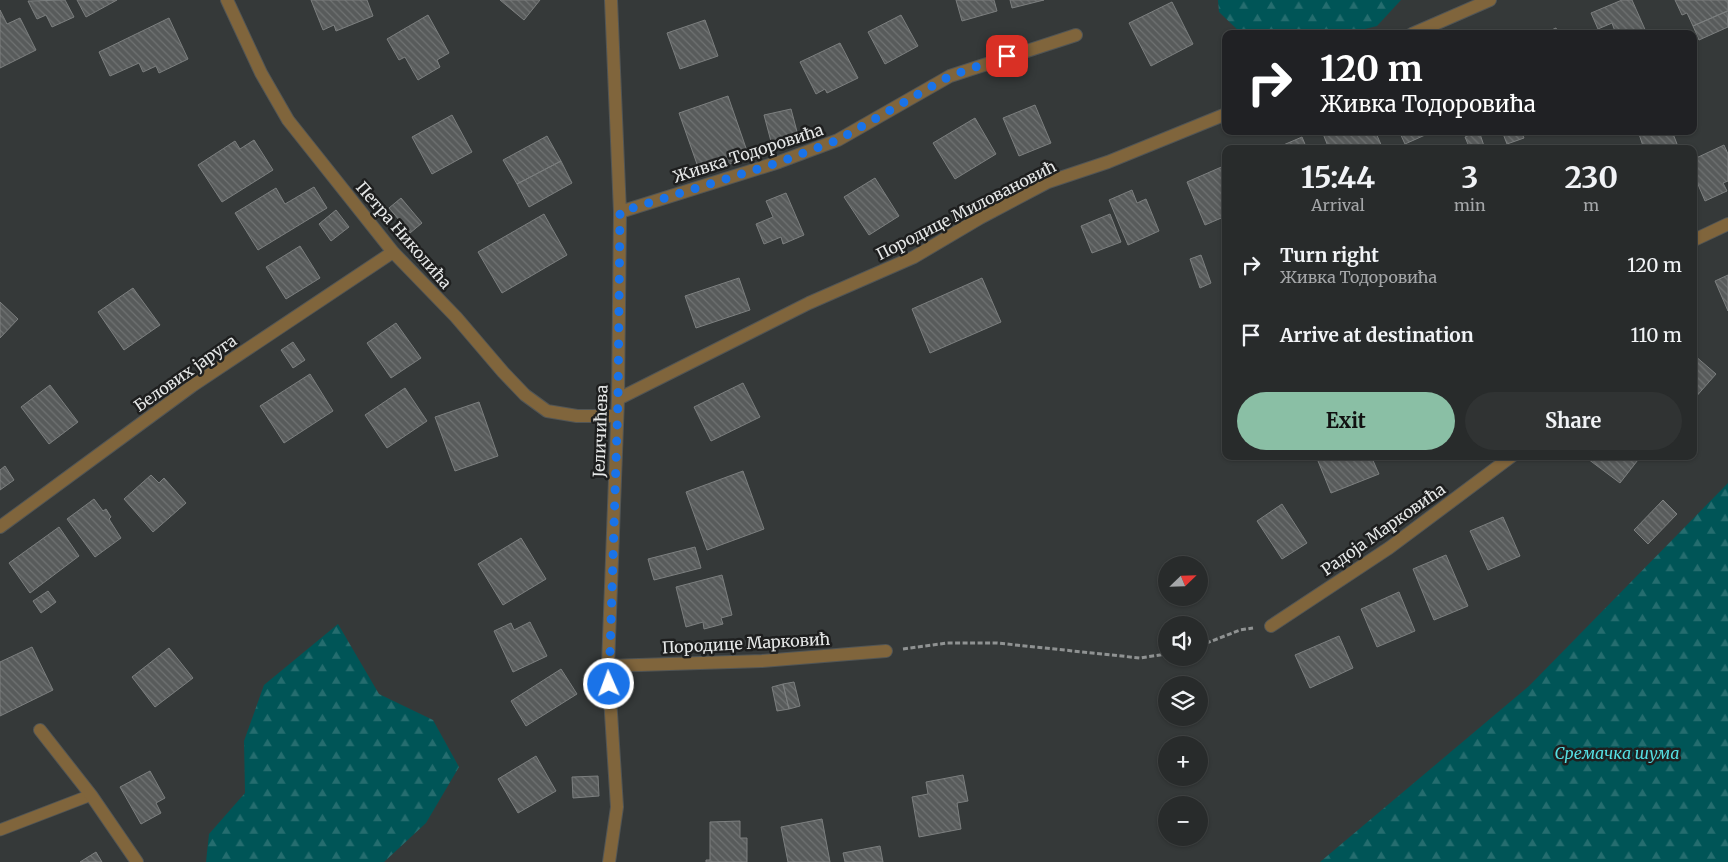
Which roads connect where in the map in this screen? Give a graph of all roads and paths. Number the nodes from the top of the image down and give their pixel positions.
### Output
1 (227, 0) edge
2 (610, 0) edge
3 (1490, 0) edge
4 (1421, 30) edge
5 (1076, 35) dead end
6 (1222, 116) edge
7 (620, 212) junction
8 (1728, 224) edge
9 (1697, 239) edge
10 (393, 252) junction
11 (618, 399) junction
12 (617, 416) junction
13 (1507, 460) edge
14 (0, 527) edge
15 (1271, 626) joint
16 (1208, 642) edge
17 (886, 651) joint
18 (1158, 655) edge
19 (608, 666) junction
20 (40, 730) dead end
21 (91, 795) junction
22 (0, 830) edge
23 (137, 862) edge
24 (609, 862) edge

1 - 10 street, Петра Николића
2 - 7 street, Јеличићева
3 - 4 street
5 - 7 street, Живка Тодоровића
6 - 11 street, Породице Миловановић
7 - 11 street, Јеличићева
8 - 9 street
10 - 12 street, Петра Николића
10 - 14 street, Белових јаруга
11 - 12 street, Јеличићева
12 - 19 street, Јеличићева
13 - 15 street, Радоја Марковића
15 - 16 path
17 - 18 path
17 - 19 street, Породице Марковић
19 - 24 street, Јеличићева
20 - 21 street
21 - 22 lane
21 - 23 street

